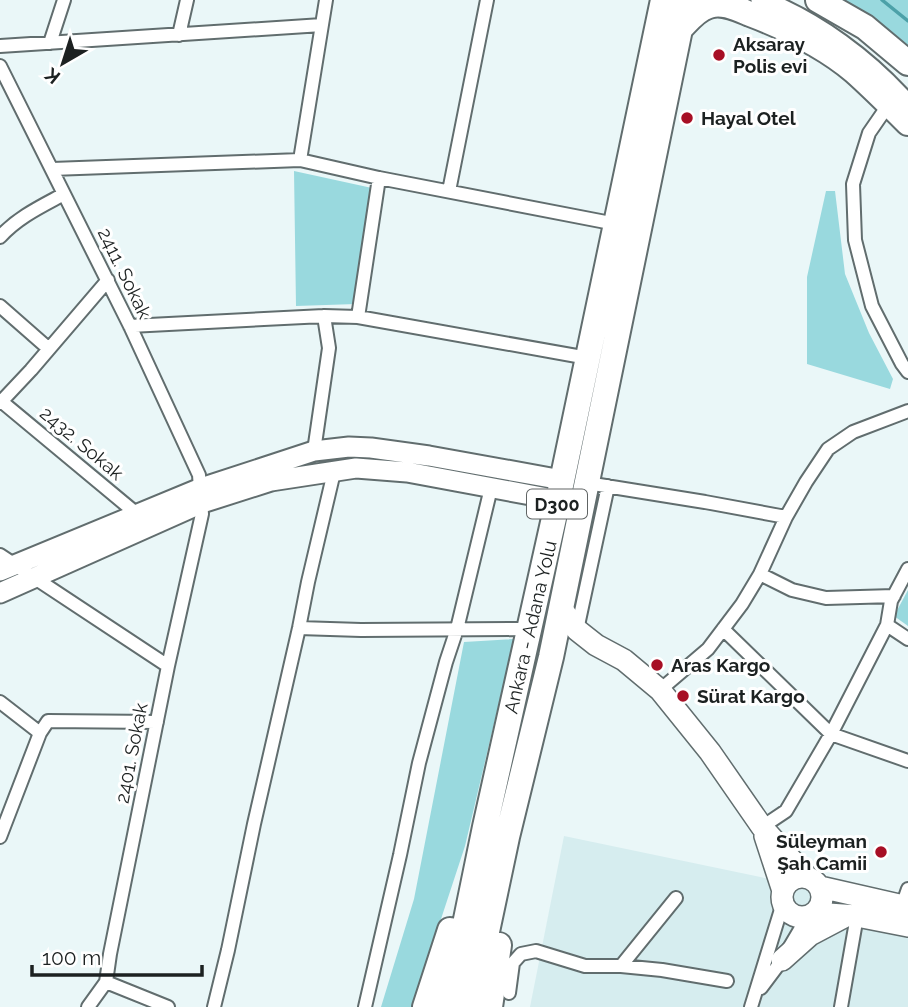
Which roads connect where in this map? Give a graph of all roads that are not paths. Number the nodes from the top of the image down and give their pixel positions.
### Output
1 (64, 0) edge
2 (187, 0) edge
3 (326, 0) edge
4 (487, 0) edge
5 (686, 0) edge
6 (761, 0) edge
7 (785, 0) edge
8 (818, 0) edge
9 (662, 2) edge
10 (322, 25) junction
11 (680, 29) junction
12 (179, 35) junction
13 (50, 43) junction
14 (0, 46) edge
15 (908, 63) edge
16 (0, 66) edge
17 (902, 100) edge
18 (908, 123) edge
19 (300, 160) junction
20 (52, 169) junction
21 (379, 178) junction
22 (449, 191) junction
23 (64, 194) junction
24 (616, 224) junction
25 (0, 236) edge
26 (107, 281) junction
27 (0, 306) edge
28 (324, 316) junction
29 (358, 317) junction
30 (130, 326) junction
31 (49, 349) junction
32 (588, 358) junction
33 (908, 372) edge
34 (1, 402) edge
35 (908, 411) edge
36 (314, 451) junction
37 (334, 472) junction
38 (598, 485) junction
39 (491, 488) junction
40 (560, 490) junction
41 (201, 496) junction
42 (137, 514) junction
43 (786, 517) junction
44 (4, 564) edge
45 (908, 569) edge
46 (760, 574) junction
47 (33, 579) junction
48 (0, 593) edge
49 (894, 596) junction
50 (561, 608) junction
51 (887, 625) junction
52 (299, 628) junction
53 (457, 629) junction
54 (529, 629) junction
55 (723, 629) junction
56 (577, 630) junction
57 (908, 639) edge
58 (596, 645) junction
59 (551, 657) junction
60 (168, 666) junction
61 (660, 690) junction
62 (0, 702) edge
63 (157, 722) junction
64 (40, 733) junction
65 (831, 734) junction
66 (908, 761) edge
67 (762, 827) junction
68 (496, 832) junction
69 (0, 837) edge
70 (814, 882) junction
71 (783, 897) junction
72 (676, 898) dead end
73 (906, 900) edge
74 (811, 915) junction
75 (852, 916) junction
76 (908, 926) edge
77 (782, 960) junction
78 (621, 966) junction
79 (727, 981) dead end
80 (106, 982) junction
81 (756, 994) junction
82 (500, 999) edge
83 (88, 1007) edge
84 (167, 1007) edge
85 (214, 1007) edge
86 (365, 1007) edge
87 (425, 1007) edge
88 (448, 1007) edge
89 (471, 1007) edge
90 (751, 1007) edge
91 (841, 1007) edge

1 - 13 street
2 - 12 street
3 - 10 street
4 - 22 street
5 - 11 highway, Ankara - Adana Yolu / D300
6 - 17 street
7 - 17 street
8 - 15 highway
9 - 24 highway, Ankara - Adana Yolu / D300
10 - 12 street
10 - 19 street
11 - 17 highway
11 - 38 highway, Ankara - Adana Yolu / D300
12 - 13 street
13 - 14 street
16 - 20 street, 2411. Sokak
17 - 18 highway
17 - 33 street
19 - 20 street
19 - 21 street
20 - 23 street, 2411. Sokak
21 - 22 street
21 - 29 street
22 - 24 street
23 - 25 street
23 - 26 street, 2411. Sokak
24 - 32 highway, Ankara - Adana Yolu / D300
26 - 30 street, 2411. Sokak
26 - 31 street
27 - 31 street
28 - 29 street
28 - 30 street
28 - 36 street
29 - 32 street
30 - 41 street, 2411. Sokak
31 - 34 street
32 - 40 highway, Ankara - Adana Yolu / D300
34 - 42 street, 2432. Sokak
35 - 43 street
36 - 40 street
36 - 41 street
37 - 39 street
37 - 41 street
37 - 52 street
38 - 43 street
38 - 50 highway, Ankara - Adana Yolu / D300
38 - 56 street
39 - 40 street
39 - 53 street
40 - 54 highway, Ankara - Adana Yolu / D300
41 - 42 street
41 - 47 street
41 - 60 street, 2401. Sokak
42 - 44 street
43 - 46 street
44 - 47 street
45 - 49 street
46 - 49 street
46 - 55 street
47 - 48 street
47 - 60 street
49 - 51 street
50 - 56 main road
50 - 59 highway, Ankara - Adana Yolu / D300
51 - 57 street
51 - 65 street
52 - 53 street
52 - 85 street
53 - 54 street
53 - 86 street
54 - 68 highway, Ankara - Adana Yolu / D300
55 - 61 street
55 - 65 street
56 - 58 main road
58 - 59 main road
58 - 61 main road
59 - 68 highway, Ankara - Adana Yolu / D300
60 - 63 street, 2401. Sokak
61 - 67 main road
62 - 64 street
63 - 64 street
63 - 80 street, 2401. Sokak
64 - 69 street
65 - 66 street
65 - 67 street
67 - 70 main road
67 - 71 main road
68 - 82 highway
68 - 87 highway
68 - 88 highway, Ankara - Adana Yolu / D300
68 - 89 highway, Ankara - Adana Yolu / D300
70 - 71 main road
70 - 73 main road
70 - 74 main road
71 - 74 main road
71 - 81 street
72 - 78 street
74 - 75 main road
74 - 77 street
75 - 76 main road
75 - 77 main road
75 - 91 street
77 - 81 street
78 - 79 street
78 - 82 street
80 - 83 street, 2401. Sokak
80 - 84 street
81 - 90 street

